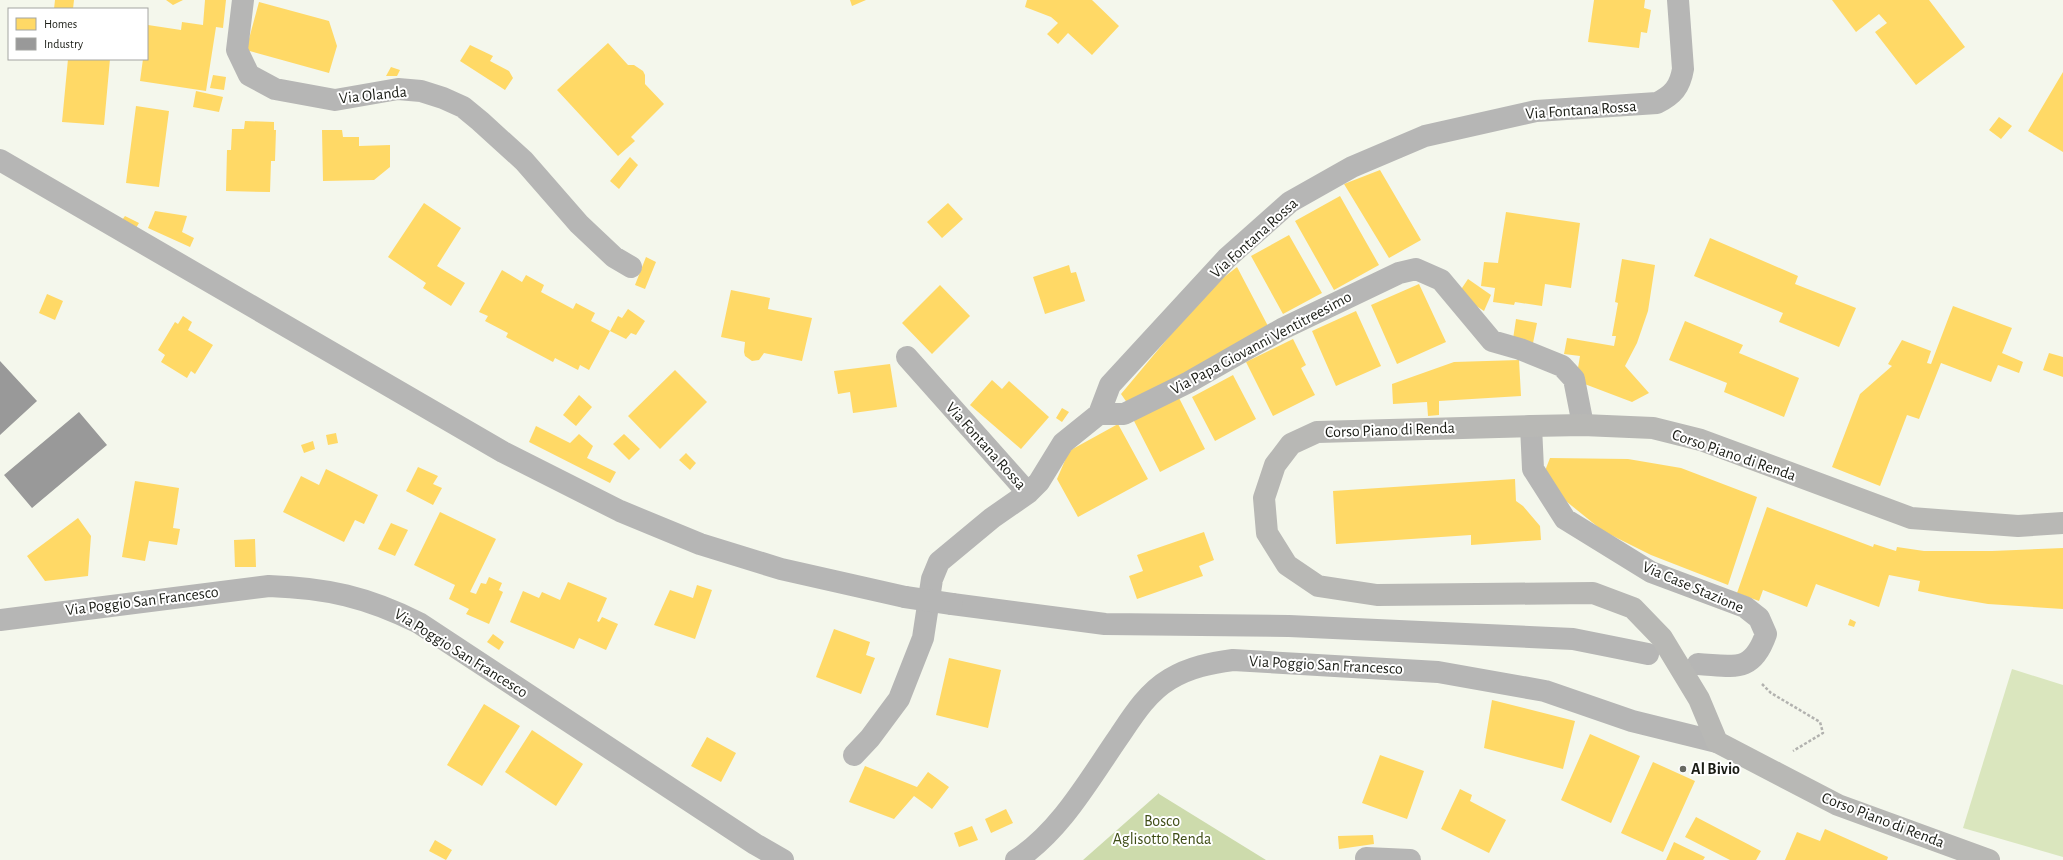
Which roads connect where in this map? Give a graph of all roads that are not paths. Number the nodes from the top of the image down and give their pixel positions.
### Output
1 (243, 0) edge
2 (1678, 0) edge
3 (0, 160) edge
4 (631, 267) dead end
5 (907, 358) dead end
6 (1100, 414) junction
7 (1583, 425) junction
8 (1531, 426) junction
9 (1028, 493) junction
10 (2063, 523) edge
11 (0, 620) edge
12 (1648, 654) dead end
13 (1698, 664) dead end
14 (1717, 742) junction
15 (854, 755) dead end
16 (1024, 856) edge
17 (1366, 858) dead end
18 (783, 860) edge
19 (1410, 860) edge
20 (1989, 860) edge

1 - 4 street, Via Olanda
2 - 6 street, Via Fontana Rossa
3 - 12 street, bridge
5 - 9 street, Via Fontana Rossa
6 - 7 street, Via Papa Giovanni Ventitreesimo
6 - 9 street, Via Fontana Rossa
7 - 8 main road, Corso Piano di Renda
7 - 10 main road, Corso Piano di Renda
8 - 13 street, Via Case Stazione
8 - 14 main road, Corso Piano di Renda
9 - 15 street
11 - 18 street, Via Poggio San Francesco
14 - 16 street, Via Poggio San Francesco
14 - 20 main road, Corso Piano di Renda
17 - 19 street

